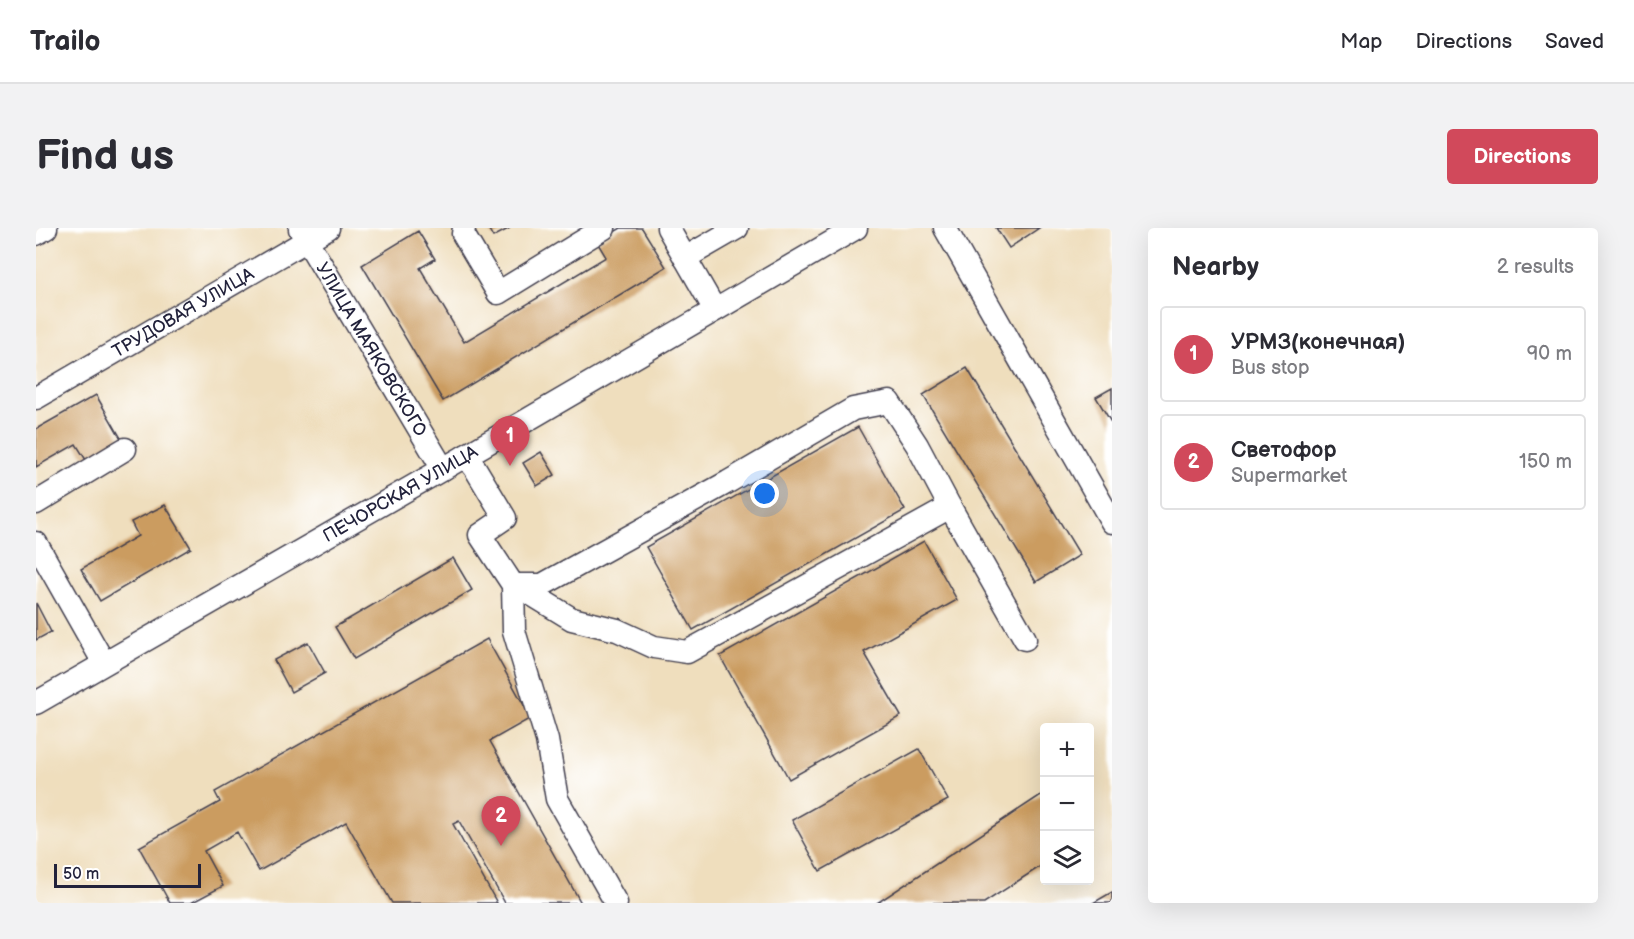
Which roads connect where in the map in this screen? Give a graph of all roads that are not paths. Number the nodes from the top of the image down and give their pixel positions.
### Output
1 (46, 228) edge
2 (328, 228) edge
3 (464, 228) edge
4 (603, 228) edge
5 (668, 228) edge
6 (737, 228) edge
7 (856, 228) edge
8 (945, 228) edge
9 (36, 234) edge
10 (302, 234) edge
11 (685, 258) junction
12 (715, 310) junction
13 (36, 398) edge
14 (125, 449) dead end
15 (465, 456) junction
16 (443, 469) junction
17 (36, 503) edge
18 (950, 507) junction
19 (1112, 522) edge
20 (38, 555) edge
21 (513, 585) junction
22 (1025, 639) dead end
23 (104, 663) junction
24 (36, 703) edge
25 (616, 903) edge

1 - 9 street
2 - 10 street, ТРУДОВАЯ УЛИЦА
3 - 4 street
5 - 11 street
6 - 11 street
7 - 12 street, ПЕЧОРСКАЯ УЛИЦА
8 - 19 street
10 - 13 street, ТРУДОВАЯ УЛИЦА
10 - 16 street, УЛИЦА МАЯКОВСКОГО
11 - 12 street
12 - 15 street, ПЕЧОРСКАЯ УЛИЦА
14 - 17 street
15 - 16 street, ПЕЧОРСКАЯ УЛИЦА
15 - 21 street
16 - 23 street, ПЕЧОРСКАЯ УЛИЦА
18 - 21 street
18 - 21 street
18 - 22 street
20 - 23 street
21 - 25 street
23 - 24 street, ПЕЧОРСКАЯ УЛИЦА

